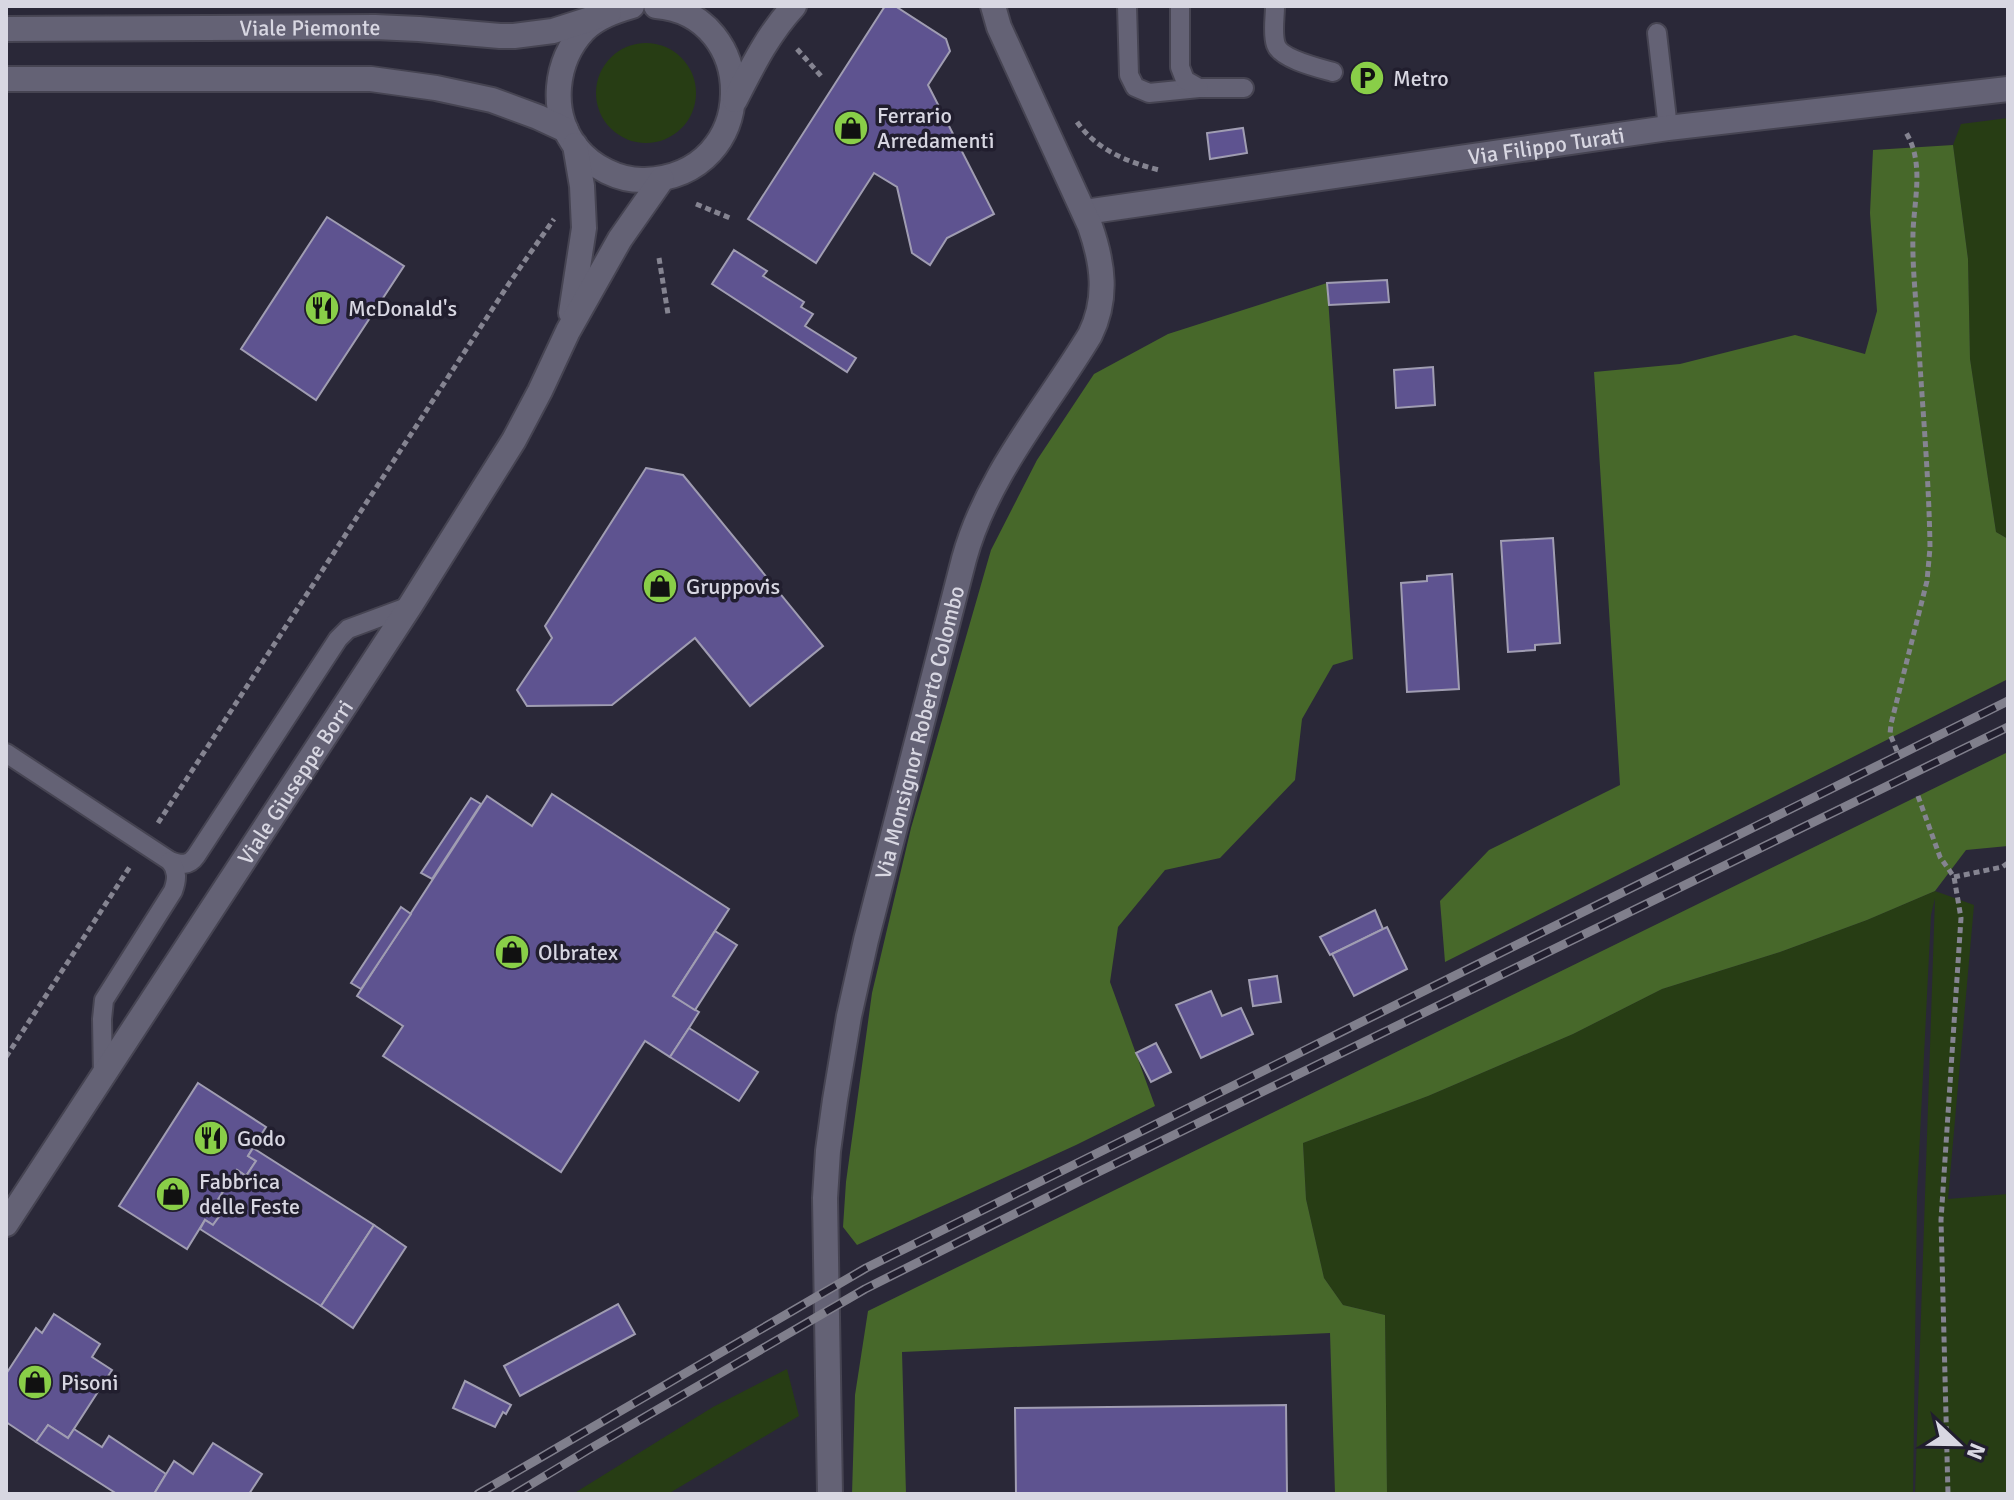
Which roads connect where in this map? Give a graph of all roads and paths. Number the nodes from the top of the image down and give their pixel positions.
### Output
1 (656, 6) edge
2 (676, 6) edge
3 (794, 6) edge
4 (980, 6) edge
5 (1127, 6) edge
6 (1180, 6) edge
7 (1275, 6) edge
8 (667, 7) edge
9 (620, 9) edge
10 (996, 16) edge
11 (6, 29) edge
12 (1657, 33) dead end
13 (794, 46) dead end
14 (1333, 72) dead end
15 (821, 76) dead end
16 (6, 79) edge
17 (1199, 88) junction
18 (1244, 88) dead end
19 (2008, 89) edge
20 (733, 103) junction
21 (1075, 118) dead end
22 (1668, 128) junction
23 (570, 138) junction
24 (1912, 141) dead end
25 (1169, 171) dead end
26 (662, 179) junction
27 (696, 204) dead end
28 (558, 210) dead end
29 (1085, 212) junction
30 (730, 218) dead end
31 (659, 258) dead end
32 (668, 314) dead end
33 (568, 331) junction
34 (410, 606) junction
35 (1897, 751) dead end
36 (6, 753) edge
37 (1918, 796) dead end
38 (144, 844) junction
39 (170, 861) junction
40 (2008, 863) edge
41 (1954, 877) junction
42 (6, 1057) edge
43 (103, 1076) junction
44 (6, 1224) edge
45 (830, 1494) edge
46 (1948, 1494) edge

1 - 8 street
2 - 8 street
3 - 20 street
4 - 10 street, Via Monsignor Roberto Colombo
5 - 17 lane
6 - 17 lane
7 - 14 lane
8 - 20 street
9 - 11 street, Viale Piemonte
9 - 23 street, Viale Giuseppe Borri
10 - 29 street, Via Monsignor Roberto Colombo
12 - 22 lane
13 - 15 path
16 - 23 street
17 - 18 lane
19 - 22 street, Via Filippo Turati
20 - 26 street
21 - 25 path
22 - 29 street, Via Filippo Turati
23 - 26 street
23 - 33 street, Viale Giuseppe Borri
24 - 35 path
26 - 33 street, Viale Giuseppe Borri
27 - 30 path
28 - 38 path
29 - 45 street, Via Monsignor Roberto Colombo
31 - 32 path
33 - 34 street, Viale Giuseppe Borri
34 - 39 lane
34 - 43 street, Viale Giuseppe Borri
36 - 38 lane
37 - 41 path
38 - 39 lane
38 - 42 path
39 - 43 lane
40 - 41 path
41 - 46 path
43 - 44 street, Viale Giuseppe Borri

